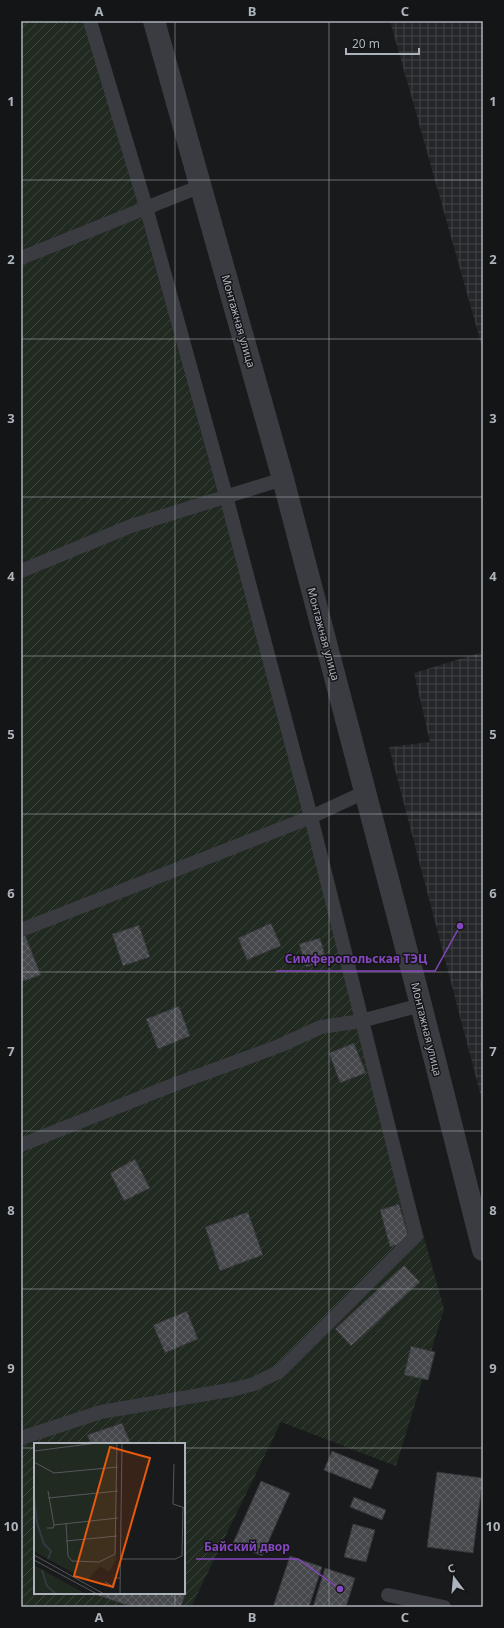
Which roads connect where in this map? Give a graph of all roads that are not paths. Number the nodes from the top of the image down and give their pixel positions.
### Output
1 (90, 21) edge
2 (154, 21) edge
3 (201, 186) junction
4 (146, 207) junction
5 (21, 258) edge
6 (283, 479) junction
7 (226, 496) junction
8 (21, 571) edge
9 (365, 792) junction
10 (311, 817) junction
11 (21, 930) edge
12 (421, 1005) junction
13 (361, 1021) junction
14 (21, 1145) edge
15 (483, 1250) edge
16 (21, 1438) edge
17 (388, 1595) dead end
18 (444, 1607) edge

1 - 4 lane
2 - 3 street, Монтажная улица
3 - 4 lane
3 - 6 street, Монтажная улица
4 - 5 lane
4 - 7 lane
6 - 7 lane
6 - 9 street, Монтажная улица
7 - 8 lane
7 - 10 lane
9 - 10 lane
9 - 12 street, Монтажная улица
10 - 11 lane
10 - 13 lane
12 - 13 lane
12 - 15 street, Монтажная улица
13 - 14 lane
13 - 16 lane
17 - 18 lane

